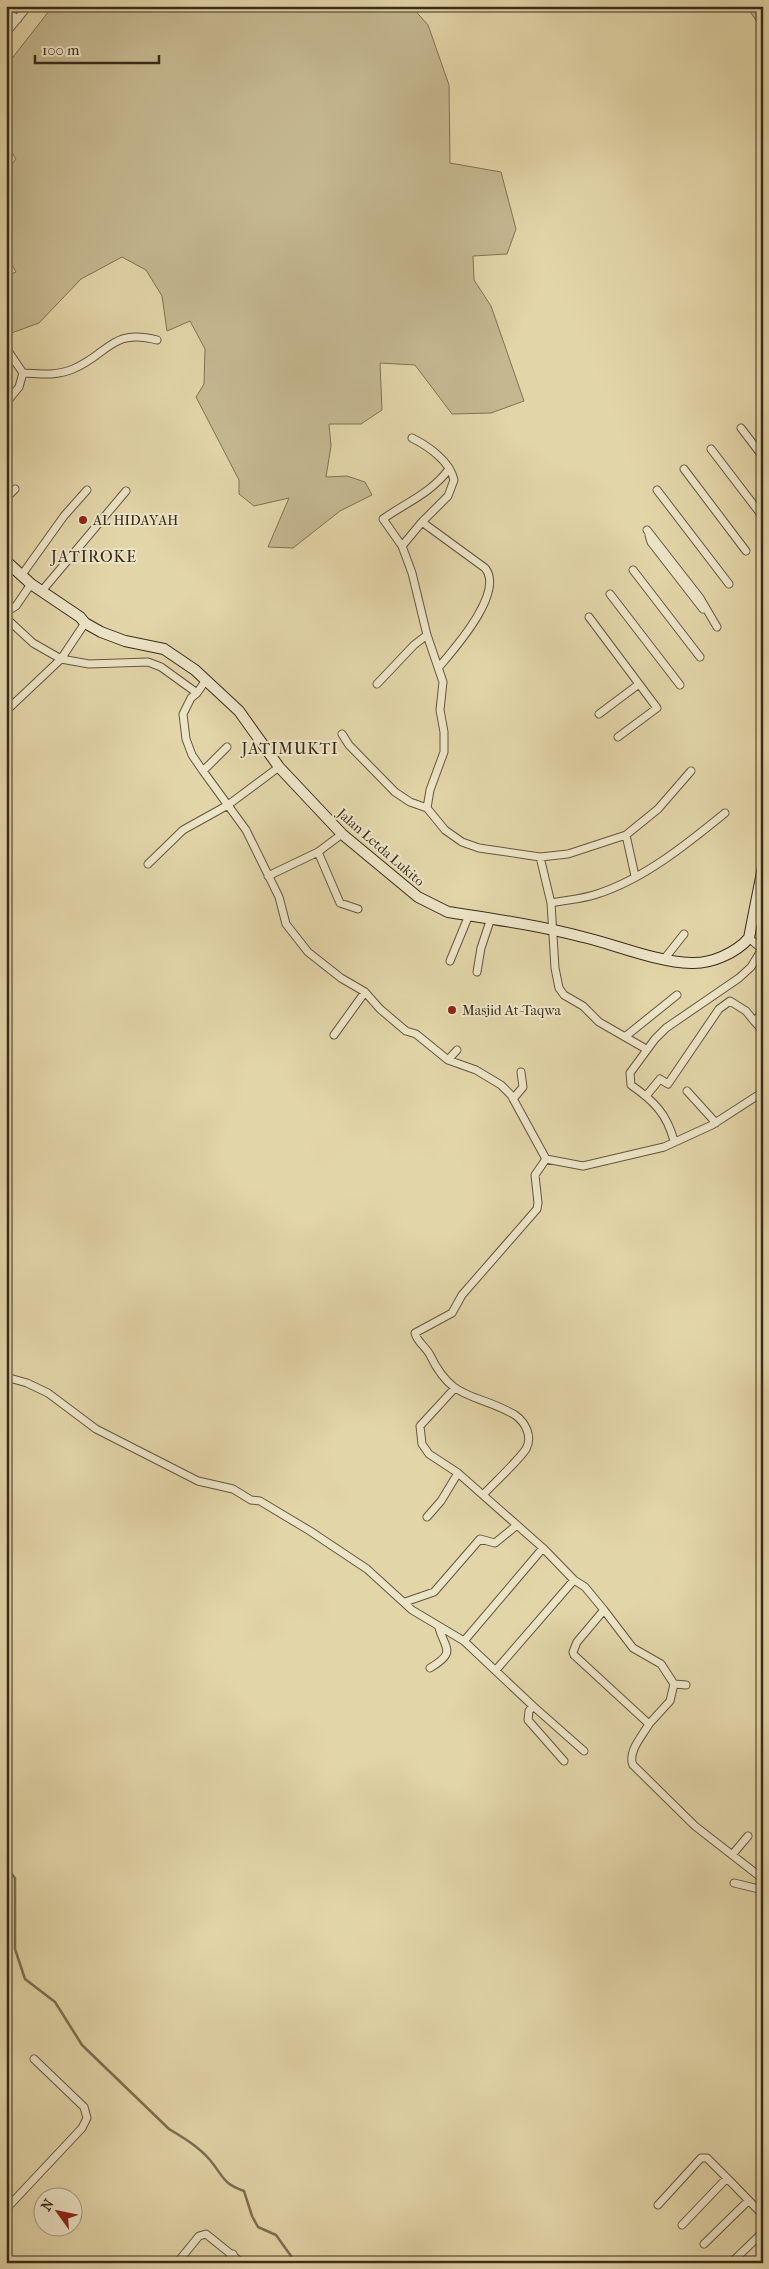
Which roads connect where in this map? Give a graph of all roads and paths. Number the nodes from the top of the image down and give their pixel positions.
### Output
1 (28, 6) edge
2 (6, 12) edge
3 (18, 18) junction
4 (6, 33) edge
5 (157, 340) dead end
6 (6, 348) edge
7 (23, 373) junction
8 (6, 403) edge
9 (741, 428) dead end
10 (412, 438) dead end
11 (712, 449) dead end
12 (763, 457) edge
13 (449, 469) junction
14 (684, 469) dead end
15 (15, 489) dead end
16 (87, 490) dead end
17 (657, 490) dead end
18 (126, 491) dead end
19 (6, 498) edge
20 (763, 517) edge
21 (422, 522) junction
22 (402, 546) junction
23 (746, 551) dead end
24 (6, 562) edge
25 (633, 570) dead end
26 (21, 576) junction
27 (31, 584) junction
28 (729, 584) dead end
29 (41, 592) junction
30 (610, 594) dead end
31 (6, 612) edge
32 (707, 613) junction
33 (589, 617) dead end
34 (6, 618) edge
35 (85, 623) junction
36 (717, 627) dead end
37 (427, 634) junction
38 (700, 657) dead end
39 (61, 659) junction
40 (439, 667) junction
41 (206, 680) junction
42 (377, 684) dead end
43 (639, 684) junction
44 (680, 685) dead end
45 (197, 693) junction
46 (6, 712) edge
47 (599, 714) dead end
48 (342, 734) dead end
49 (618, 738) dead end
50 (227, 747) dead end
51 (279, 767) junction
52 (202, 771) junction
53 (691, 771) dead end
54 (228, 805) junction
55 (427, 808) junction
56 (725, 813) dead end
57 (342, 834) junction
58 (626, 835) junction
59 (318, 852) junction
60 (540, 857) junction
61 (148, 864) dead end
62 (763, 867) edge
63 (268, 876) junction
64 (635, 876) junction
65 (551, 903) junction
66 (358, 909) dead end
67 (468, 915) junction
68 (491, 918) junction
69 (553, 929) junction
70 (684, 934) dead end
71 (749, 938) junction
72 (763, 949) edge
73 (665, 958) junction
74 (450, 961) dead end
75 (477, 972) dead end
76 (365, 992) junction
77 (677, 995) dead end
78 (763, 1013) edge
79 (754, 1022) junction
80 (763, 1031) edge
81 (334, 1035) dead end
82 (626, 1036) junction
83 (646, 1049) junction
84 (457, 1050) dead end
85 (448, 1060) junction
86 (521, 1072) dead end
87 (688, 1091) dead end
88 (763, 1092) edge
89 (646, 1096) junction
90 (513, 1100) junction
91 (716, 1123) junction
92 (674, 1142) junction
93 (546, 1159) junction
94 (6, 1377) edge
95 (454, 1389) junction
96 (458, 1473) junction
97 (483, 1495) junction
98 (427, 1517) dead end
99 (517, 1525) junction
100 (544, 1548) junction
101 (574, 1580) junction
102 (405, 1602) junction
103 (604, 1610) junction
104 (439, 1628) junction
105 (464, 1641) junction
106 (430, 1668) dead end
107 (496, 1670) junction
108 (674, 1684) junction
109 (686, 1685) dead end
110 (532, 1706) junction
111 (650, 1724) junction
112 (584, 1751) dead end
113 (564, 1761) dead end
114 (748, 1836) dead end
115 (732, 1855) junction
116 (763, 1879) edge
117 (734, 1883) dead end
118 (763, 1890) edge
119 (34, 2058) dead end
120 (727, 2178) junction
121 (748, 2200) junction
122 (658, 2205) dead end
123 (6, 2210) edge
124 (763, 2215) edge
125 (682, 2225) dead end
126 (763, 2232) edge
127 (704, 2244) dead end
128 (233, 2254) junction
129 (177, 2263) edge
130 (226, 2263) edge
131 (242, 2263) edge
132 (731, 2263) edge

1 - 3 street
2 - 3 street
3 - 4 street
5 - 7 street
6 - 7 street
7 - 8 street
9 - 12 street
10 - 13 street
11 - 20 street
13 - 21 street
13 - 22 street
14 - 23 street
15 - 19 street
16 - 26 street
17 - 28 street
18 - 29 street
21 - 22 street
21 - 40 street
22 - 37 street
24 - 26 street, Jalan Letda Lukito
25 - 38 street
26 - 27 street, Jalan Letda Lukito
27 - 29 street, Jalan Letda Lukito
27 - 31 street
29 - 35 street, Jalan Letda Lukito
30 - 44 street
32 - 32 street
32 - 36 street
33 - 43 street
34 - 39 street
35 - 39 street
35 - 41 street, Jalan Letda Lukito
37 - 40 street
37 - 42 street
39 - 45 street
39 - 46 street
40 - 55 street
41 - 45 street
41 - 51 street, Jalan Letda Lukito
43 - 47 street
43 - 49 street
45 - 52 street
48 - 55 street
50 - 52 street
51 - 54 street
51 - 57 street, Jalan Letda Lukito
52 - 54 street
53 - 58 street
54 - 61 street
54 - 63 street
55 - 60 street
56 - 64 street
57 - 59 street
57 - 67 street, Jalan Letda Lukito
58 - 60 street
58 - 64 street
59 - 63 street
59 - 66 street
60 - 65 street
62 - 71 street
63 - 76 street
64 - 65 street
65 - 69 street
67 - 68 street, Jalan Letda Lukito
67 - 74 street
68 - 69 street, Jalan Letda Lukito
68 - 75 street
69 - 73 street, Jalan Letda Lukito
69 - 82 street
70 - 73 street
71 - 72 street
71 - 73 street, Jalan Letda Lukito
72 - 83 street
76 - 81 street
76 - 85 street
77 - 82 street
78 - 79 street
79 - 80 street
79 - 89 street
82 - 83 street
83 - 89 street
84 - 85 street
85 - 90 street
86 - 90 street
87 - 91 street
88 - 91 street
89 - 92 street
90 - 93 street
91 - 92 street
92 - 93 street
93 - 95 street
94 - 102 street
95 - 96 street
95 - 97 street
96 - 97 street
96 - 98 street
97 - 99 street
99 - 100 street
99 - 102 street
100 - 101 street
100 - 105 street
101 - 103 street
101 - 107 street
102 - 104 street
103 - 108 street
103 - 111 street
104 - 105 street
104 - 106 street
105 - 107 street
107 - 110 street
108 - 109 street
108 - 111 street
110 - 112 street
110 - 113 street
111 - 115 street
114 - 115 street
115 - 116 street
117 - 118 street
119 - 123 street
120 - 121 street
120 - 122 street
120 - 125 street
121 - 124 street
121 - 127 street
126 - 132 street
128 - 129 street
128 - 130 street
128 - 131 street

